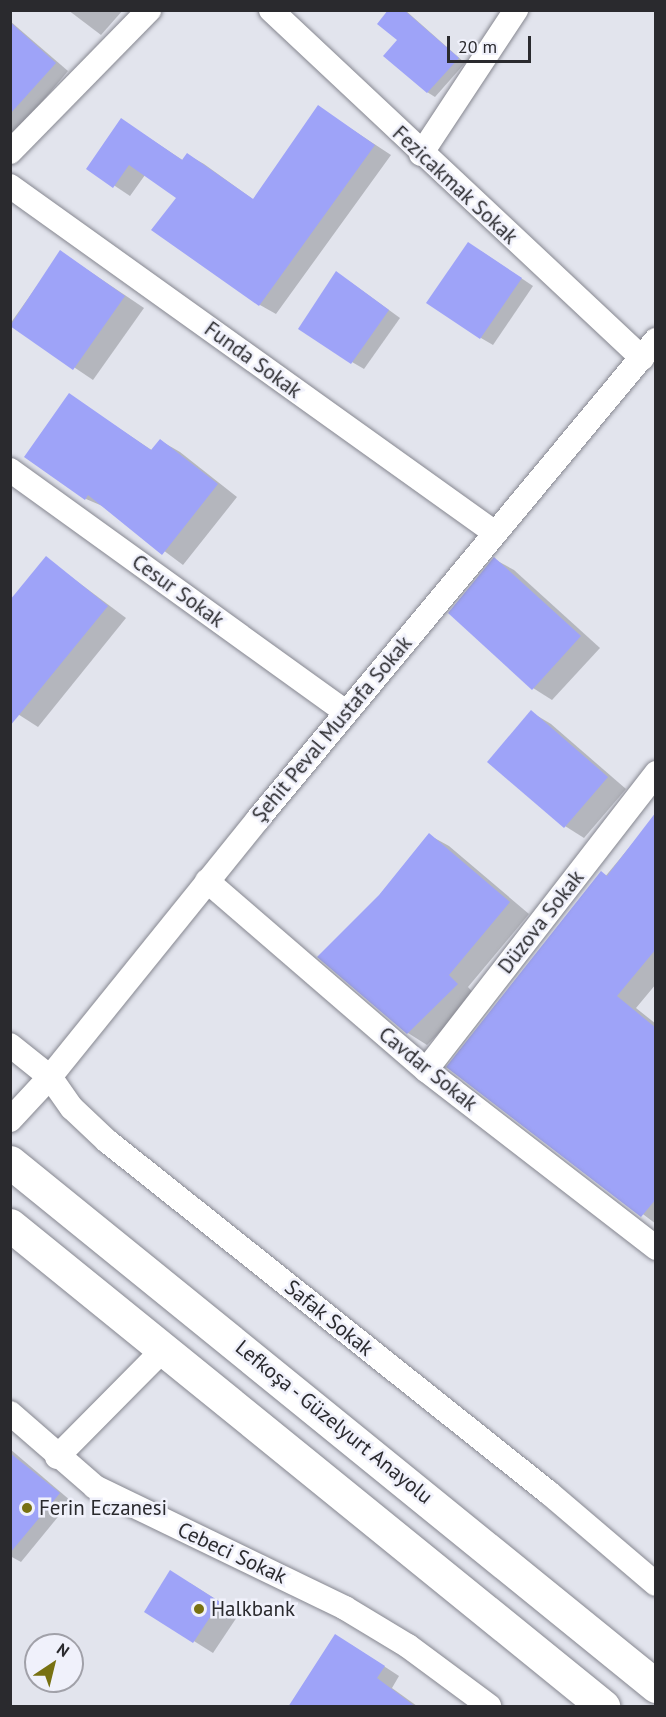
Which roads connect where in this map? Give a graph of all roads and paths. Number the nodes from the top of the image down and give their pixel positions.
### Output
1 (149, 10) edge
2 (271, 10) edge
3 (516, 10) edge
4 (10, 152) edge
5 (421, 154) junction
6 (10, 186) edge
7 (649, 349) edge
8 (10, 470) edge
9 (495, 533) junction
10 (345, 712) junction
11 (656, 774) edge
12 (207, 881) junction
13 (10, 1046) edge
14 (426, 1070) junction
15 (50, 1077) junction
16 (10, 1120) edge
17 (10, 1162) edge
18 (10, 1225) edge
19 (654, 1245) edge
20 (164, 1349) junction
21 (10, 1413) edge
22 (57, 1457) junction
23 (656, 1584) edge
24 (656, 1686) edge
25 (489, 1707) edge
26 (603, 1707) edge

1 - 4 street
2 - 5 street, Fezicakmak Sokak
3 - 5 street
5 - 7 street, Fezicakmak Sokak
6 - 9 street, Funda Sokak
7 - 9 street, Şehit Peval Mustafa Sokak
8 - 10 street, Cesur Sokak
9 - 10 street, Şehit Peval Mustafa Sokak
10 - 12 street, Şehit Peval Mustafa Sokak
11 - 14 street, Düzova Sokak
12 - 14 street, Cavdar Sokak
12 - 15 street, Şehit Peval Mustafa Sokak
13 - 15 street, Safak Sokak
14 - 19 street, Cavdar Sokak
15 - 16 street, Şehit Peval Mustafa Sokak
15 - 23 street, Safak Sokak
17 - 24 highway, Lefkoşa - Güzelyurt Anayolu
18 - 20 highway
20 - 22 street
20 - 26 highway
21 - 22 street, Cebeci Sokak
22 - 25 street, Cebeci Sokak

